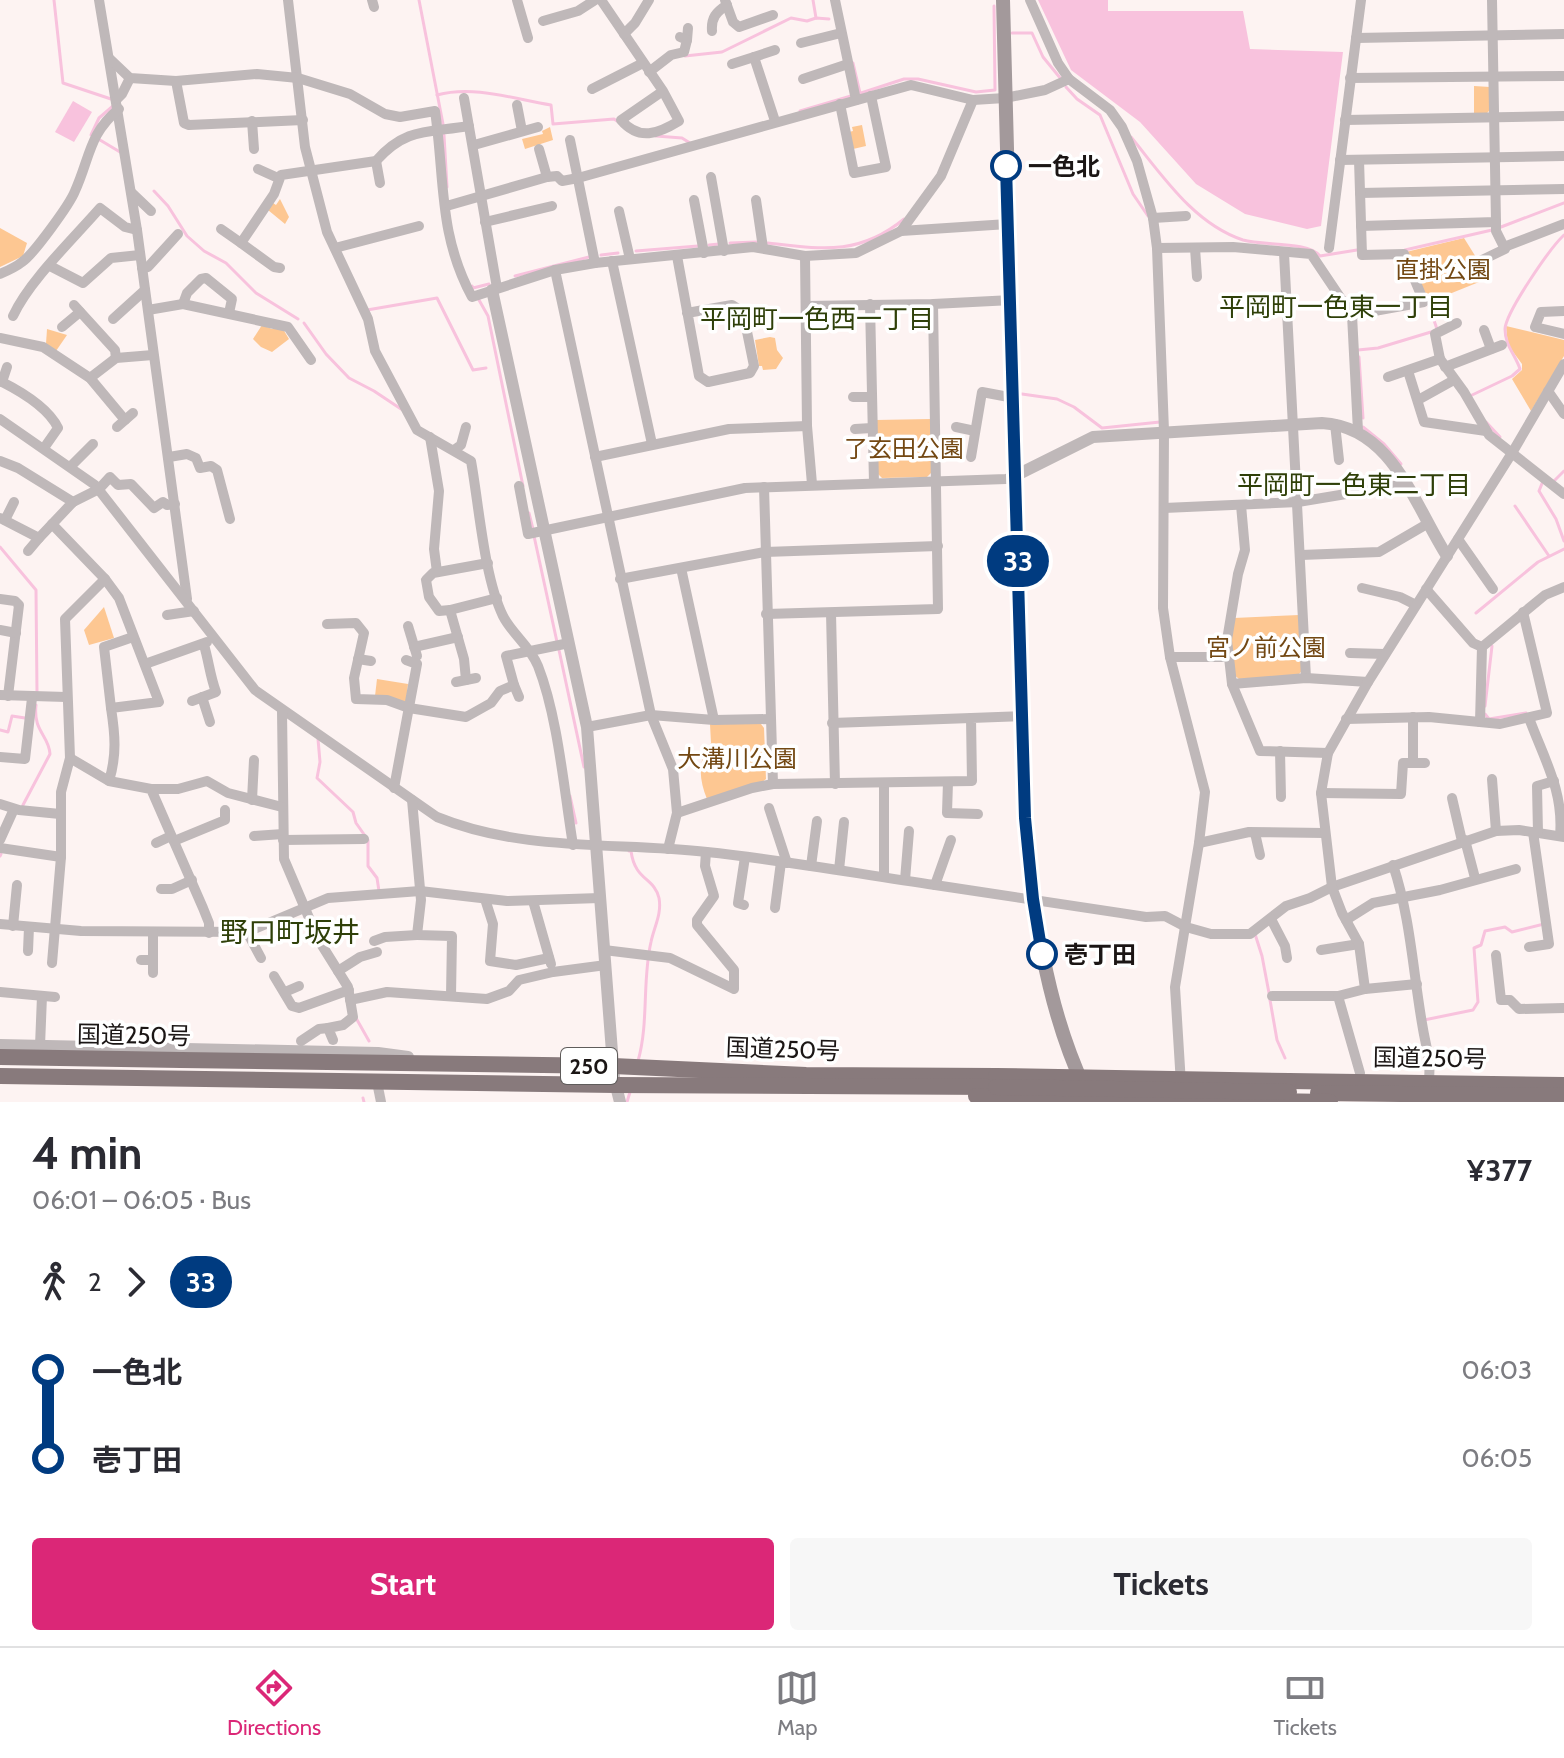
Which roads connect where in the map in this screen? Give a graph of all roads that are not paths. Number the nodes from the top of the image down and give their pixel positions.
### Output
1 (99, 0) edge
2 (288, 0) edge
3 (517, 0) edge
4 (598, 0) edge
5 (649, 0) edge
6 (835, 0) edge
7 (1003, 0) edge
8 (1030, 0) edge
9 (1361, 0) edge
10 (1492, 0) edge
11 (726, 2) edge
12 (773, 15) dead end
13 (543, 21) dead end
14 (688, 28) dead end
15 (712, 31) dead end
16 (841, 33) junction
17 (624, 34) junction
18 (1564, 34) edge
19 (1493, 36) junction
20 (528, 38) dead end
21 (1356, 38) junction
22 (801, 43) dead end
23 (775, 50) dead end
24 (754, 57) junction
25 (110, 59) junction
26 (732, 64) dead end
27 (848, 64) junction
28 (646, 67) junction
29 (1564, 76) edge
30 (1493, 77) junction
31 (130, 78) junction
32 (298, 78) junction
33 (1350, 78) junction
34 (803, 79) dead end
35 (1069, 79) junction
36 (176, 81) junction
37 (592, 89) dead end
38 (663, 91) junction
39 (871, 96) junction
40 (464, 98) dead end
41 (1005, 98) junction
42 (856, 100) junction
43 (973, 100) junction
44 (118, 104) junction
45 (840, 104) junction
46 (517, 105) dead end
47 (1495, 116) junction
48 (1564, 116) edge
49 (303, 120) junction
50 (1345, 120) junction
51 (252, 121) junction
52 (775, 121) junction
53 (469, 126) junction
54 (538, 127) dead end
55 (442, 130) junction
56 (522, 131) junction
57 (570, 140) dead end
58 (474, 145) junction
59 (254, 149) dead end
60 (539, 149) dead end
61 (1495, 156) junction
62 (1564, 156) edge
63 (1340, 160) junction
64 (1359, 160) junction
65 (376, 161) junction
66 (258, 169) dead end
67 (310, 169) junction
68 (547, 177) junction
69 (711, 177) dead end
70 (278, 178) junction
71 (578, 178) junction
72 (380, 183) dead end
73 (1564, 189) edge
74 (1495, 190) junction
75 (131, 192) junction
76 (1360, 193) junction
77 (481, 196) junction
78 (694, 200) dead end
79 (450, 205) dead end
80 (759, 205) dead end
81 (552, 206) dead end
82 (151, 211) dead end
83 (623, 216) dead end
84 (1186, 216) dead end
85 (1153, 218) junction
86 (485, 222) junction
87 (1496, 222) junction
88 (412, 224) dead end
89 (1008, 224) junction
90 (1564, 224) edge
91 (1361, 226) junction
92 (221, 229) dead end
93 (137, 230) junction
94 (901, 231) junction
95 (178, 234) dead end
96 (241, 243) junction
97 (1504, 247) junction
98 (335, 248) junction
99 (763, 248) junction
100 (1157, 248) junction
101 (1195, 248) junction
102 (1329, 248) dead end
103 (724, 251) junction
104 (704, 253) junction
105 (1284, 253) junction
106 (140, 255) junction
107 (677, 256) junction
108 (805, 256) junction
109 (630, 259) junction
110 (612, 261) junction
111 (1480, 261) dead end
112 (595, 263) junction
113 (50, 266) junction
114 (142, 268) junction
115 (280, 268) dead end
116 (555, 270) junction
117 (0, 274) edge
118 (1197, 277) dead end
119 (494, 289) junction
120 (145, 290) junction
121 (1012, 300) junction
122 (183, 304) junction
123 (870, 304) junction
124 (933, 304) junction
125 (806, 306) junction
126 (148, 310) junction
127 (1564, 311) edge
128 (229, 313) junction
129 (687, 313) junction
130 (1352, 315) junction
131 (13, 316) dead end
132 (113, 319) dead end
133 (1457, 323) dead end
134 (62, 327) dead end
135 (1484, 330) dead end
136 (1564, 334) edge
137 (0, 338) edge
138 (153, 355) junction
139 (116, 358) junction
140 (311, 360) dead end
141 (1442, 363) junction
142 (1564, 364) edge
143 (7, 367) dead end
144 (1408, 371) junction
145 (1388, 377) dead end
146 (90, 378) junction
147 (1454, 380) junction
148 (1, 381) edge
149 (1548, 391) junction
150 (853, 397) dead end
151 (872, 397) junction
152 (1014, 398) junction
153 (1418, 400) junction
154 (1564, 414) edge
155 (0, 419) edge
156 (125, 420) dead end
157 (1292, 424) junction
158 (1335, 424) junction
159 (807, 426) junction
160 (466, 427) dead end
161 (956, 427) dead end
162 (872, 428) junction
163 (855, 429) dead end
164 (975, 431) junction
165 (1164, 431) junction
166 (1358, 431) junction
167 (1486, 431) junction
168 (430, 437) junction
169 (93, 444) dead end
170 (652, 444) junction
171 (44, 448) junction
172 (454, 450) junction
173 (1512, 453) junction
174 (169, 457) junction
175 (595, 457) junction
176 (971, 457) dead end
177 (1339, 460) dead end
178 (0, 461) edge
179 (71, 466) junction
180 (1015, 476) junction
181 (936, 482) junction
182 (874, 483) junction
183 (812, 484) junction
184 (1406, 484) junction
185 (519, 486) dead end
186 (764, 487) junction
187 (99, 489) junction
188 (1564, 494) edge
189 (14, 502) dead end
190 (73, 502) junction
191 (1298, 502) junction
192 (175, 504) junction
193 (1241, 505) junction
194 (1164, 508) junction
195 (607, 516) junction
196 (2, 519) edge
197 (230, 519) dead end
198 (52, 524) junction
199 (1427, 524) junction
200 (545, 530) junction
201 (39, 538) junction
202 (1458, 539) junction
203 (938, 546) junction
204 (28, 551) dead end
205 (765, 552) junction
206 (1301, 555) junction
207 (1447, 556) junction
208 (488, 563) junction
209 (681, 568) junction
210 (437, 572) junction
211 (105, 579) junction
212 (620, 579) junction
213 (1564, 587) edge
214 (1362, 588) dead end
215 (1426, 589) junction
216 (1493, 589) dead end
217 (497, 598) junction
218 (0, 599) edge
219 (187, 601) junction
220 (1416, 605) junction
221 (450, 610) junction
222 (194, 611) junction
223 (1523, 612) junction
224 (831, 613) junction
225 (766, 614) junction
226 (167, 615) dead end
227 (327, 624) dead end
228 (408, 626) dead end
229 (0, 630) edge
230 (16, 633) junction
231 (133, 637) junction
232 (458, 637) junction
233 (208, 641) junction
234 (569, 643) junction
235 (1482, 647) junction
236 (531, 651) junction
237 (1350, 653) dead end
238 (412, 654) junction
239 (1385, 654) junction
240 (1170, 657) junction
241 (1227, 657) junction
242 (358, 659) junction
243 (371, 661) dead end
244 (145, 664) junction
245 (1306, 678) junction
246 (466, 680) dead end
247 (1368, 682) junction
248 (1232, 684) junction
249 (514, 685) junction
250 (4, 695) edge
251 (66, 697) junction
252 (519, 697) dead end
253 (32, 698) junction
254 (111, 708) junction
255 (409, 708) junction
256 (282, 711) junction
257 (651, 715) junction
258 (1022, 716) junction
259 (1413, 717) junction
260 (971, 718) junction
261 (1529, 718) junction
262 (770, 719) junction
263 (1346, 719) junction
264 (714, 720) junction
265 (210, 722) dead end
266 (1480, 722) junction
267 (832, 723) junction
268 (587, 727) junction
269 (1280, 751) junction
270 (1328, 753) junction
271 (0, 757) edge
272 (70, 758) junction
273 (254, 760) dead end
274 (1413, 762) junction
275 (1425, 763) dead end
276 (1492, 779) dead end
277 (109, 781) junction
278 (1554, 781) junction
279 (948, 782) junction
280 (773, 784) junction
281 (835, 784) junction
282 (884, 784) junction
283 (394, 788) junction
284 (151, 789) junction
285 (1321, 793) junction
286 (1281, 797) dead end
287 (1452, 798) dead end
288 (252, 800) junction
289 (412, 800) junction
290 (0, 804) edge
291 (282, 807) junction
292 (769, 808) dead end
293 (14, 809) junction
294 (677, 813) junction
295 (60, 814) junction
296 (978, 814) dead end
297 (225, 821) dead end
298 (817, 821) dead end
299 (844, 822) dead end
300 (909, 831) dead end
301 (1496, 831) junction
302 (1255, 833) junction
303 (1324, 833) junction
304 (1535, 833) junction
305 (254, 836) dead end
306 (1562, 836) edge
307 (283, 837) junction
308 (173, 839) junction
309 (364, 839) dead end
310 (0, 840) edge
311 (951, 840) dead end
312 (1464, 841) junction
313 (156, 843) dead end
314 (1199, 843) junction
315 (596, 844) junction
316 (573, 845) junction
317 (0, 848) edge
318 (668, 849) junction
319 (706, 852) junction
320 (1260, 855) dead end
321 (61, 857) junction
322 (745, 857) junction
323 (784, 862) junction
324 (1393, 865) junction
325 (811, 866) junction
326 (1516, 869) dead end
327 (839, 870) junction
328 (884, 877) junction
329 (1475, 878) junction
330 (192, 880) junction
331 (905, 880) junction
332 (17, 885) dead end
333 (935, 885) junction
334 (1332, 887) junction
335 (161, 889) dead end
336 (420, 891) junction
337 (1404, 897) junction
338 (600, 898) junction
339 (485, 899) junction
340 (1033, 899) junction
341 (533, 901) junction
342 (744, 905) dead end
343 (775, 908) dead end
344 (304, 909) junction
345 (1271, 919) junction
346 (1346, 920) junction
347 (0, 924) edge
348 (13, 926) junction
349 (29, 927) junction
350 (1186, 927) junction
351 (55, 928) junction
352 (247, 932) junction
353 (153, 933) junction
354 (209, 933) junction
355 (417, 935) junction
356 (1359, 944) junction
357 (1529, 947) dead end
358 (1288, 949) dead end
359 (604, 950) junction
360 (1321, 950) dead end
361 (28, 951) dead end
362 (1496, 955) dead end
363 (261, 958) dead end
364 (549, 958) junction
365 (141, 960) dead end
366 (153, 960) junction
367 (52, 963) dead end
368 (606, 965) junction
369 (338, 971) junction
370 (553, 972) junction
371 (153, 973) dead end
372 (274, 976) dead end
373 (1417, 984) junction
374 (299, 986) dead end
375 (1365, 989) junction
376 (0, 992) edge
377 (285, 992) junction
378 (350, 995) junction
379 (42, 996) junction
380 (451, 996) junction
381 (1272, 996) dead end
382 (1338, 996) junction
383 (55, 997) dead end
384 (1564, 1008) edge
385 (328, 1028) junction
386 (333, 1040) dead end
387 (301, 1041) dead end
388 (0, 1045) edge
389 (40, 1046) junction
390 (80, 1048) junction
391 (0, 1057) edge
392 (474, 1065) junction
393 (613, 1066) junction
394 (1360, 1073) dead end
395 (0, 1076) edge
396 (79, 1078) junction
397 (1429, 1078) dead end
398 (377, 1082) junction
399 (615, 1085) junction
400 (1564, 1085) edge
401 (1289, 1086) junction
402 (997, 1091) edge
403 (1505, 1096) junction
404 (1564, 1096) edge
405 (1183, 1100) edge
406 (1090, 1101) edge
407 (381, 1102) edge
408 (620, 1102) edge
409 (1330, 1102) edge
410 (1416, 1102) edge

1 - 25 street
2 - 32 street
3 - 20 street
4 - 13 street
4 - 17 street
5 - 17 street
6 - 16 street
7 - 41 main road
8 - 35 street
9 - 21 street
10 - 19 street
11 - 12 street
11 - 15 street
14 - 28 street
16 - 22 street
16 - 27 street
17 - 28 street
18 - 19 street
19 - 21 street
19 - 30 street
21 - 33 street
23 - 24 street
24 - 26 street
24 - 52 street
25 - 31 street
25 - 44 street
27 - 34 street
27 - 42 street
28 - 37 street
28 - 38 street
29 - 30 street
30 - 33 street
30 - 47 street
31 - 36 street
31 - 44 street
32 - 36 street
32 - 49 street
32 - 55 street
33 - 50 street
35 - 41 street
35 - 85 street
36 - 51 street
38 - 38 street
39 - 42 street
39 - 43 street
39 - 45 street
40 - 53 street
41 - 43 street
41 - 89 main road
42 - 45 street
43 - 94 street
44 - 75 street
44 - 117 street
45 - 52 street
46 - 56 street
47 - 48 street
47 - 50 street
47 - 61 street
49 - 51 street
49 - 67 street
50 - 63 street
51 - 59 street
52 - 71 street
53 - 55 street
53 - 58 street
54 - 56 street
55 - 65 street
55 - 119 street
56 - 58 street
57 - 71 street
58 - 77 street
60 - 68 street
61 - 62 street
61 - 64 street
61 - 74 street
63 - 64 street
63 - 102 street
64 - 76 street
65 - 67 street
65 - 72 street
66 - 70 street
67 - 70 street
67 - 98 street
68 - 71 street
68 - 77 street
69 - 103 street
70 - 96 street
71 - 112 street
73 - 74 street
74 - 76 street
74 - 87 street
75 - 82 street
75 - 93 street
76 - 91 street
77 - 79 street
77 - 86 street
78 - 104 street
80 - 99 street
81 - 86 street
83 - 109 street
84 - 85 street
85 - 100 street
86 - 119 street
87 - 91 street
87 - 97 street
88 - 98 street
89 - 94 street
89 - 121 main road
90 - 97 street
91 - 130 street
92 - 96 street
93 - 106 street
93 - 113 street
94 - 108 street
95 - 114 street
96 - 115 street
97 - 111 street
98 - 168 street
99 - 103 street
99 - 108 street
100 - 101 street
100 - 165 street
101 - 105 street
101 - 118 street
103 - 104 street
104 - 107 street
105 - 130 street
105 - 157 street
106 - 113 street
106 - 114 street
107 - 109 street
107 - 129 street
108 - 125 street
109 - 110 street
110 - 112 street
110 - 170 street
112 - 116 street
113 - 131 street
114 - 120 street
116 - 119 street
116 - 175 street
119 - 200 street
120 - 126 street
120 - 132 street
121 - 124 street
121 - 152 main road
122 - 126 street
122 - 128 street
122 - 128 street
123 - 124 street
123 - 125 street
123 - 151 street
124 - 181 street
125 - 159 street
126 - 138 street
127 - 136 street
128 - 140 street
129 - 129 street
130 - 166 street
133 - 141 street
134 - 139 street
135 - 141 street
137 - 146 street
138 - 139 street
138 - 174 street
139 - 146 street
141 - 144 street
141 - 147 street
142 - 149 street
143 - 148 street
144 - 145 street
144 - 153 street
146 - 156 street
147 - 153 street
147 - 167 street
148 - 171 street
149 - 154 street
149 - 173 street
150 - 151 street
151 - 162 street
152 - 164 street
152 - 180 main road
153 - 167 street
155 - 171 street
157 - 158 street
157 - 165 street
157 - 191 street
158 - 166 street
158 - 177 street
159 - 170 street
159 - 183 street
160 - 172 street
161 - 164 street
162 - 163 street
162 - 182 street
164 - 176 street
165 - 180 street
165 - 194 street
166 - 184 street
167 - 173 street
168 - 172 street
168 - 210 street
169 - 179 street
170 - 175 street
171 - 179 street
172 - 208 street
173 - 188 street
173 - 202 street
174 - 192 street
174 - 197 street
175 - 195 street
178 - 190 street
179 - 187 street
180 - 181 street
180 - 258 main road
181 - 182 street
181 - 203 street
182 - 183 street
183 - 186 street
184 - 191 street
184 - 199 street
185 - 200 street
186 - 195 street
186 - 205 street
187 - 190 street
187 - 192 street
187 - 219 street
189 - 196 street
190 - 198 street
191 - 193 street
191 - 206 street
192 - 219 street
193 - 194 street
193 - 241 street
194 - 240 street
195 - 200 street
195 - 212 street
196 - 201 street
198 - 201 street
198 - 211 street
199 - 206 street
199 - 207 street
200 - 234 street
201 - 204 street
202 - 207 street
202 - 216 street
203 - 205 street
203 - 224 street
205 - 209 street
205 - 225 street
206 - 245 street
207 - 215 street
208 - 210 street
208 - 217 street
209 - 212 street
209 - 264 street
210 - 221 street
211 - 231 street
211 - 251 street
212 - 257 street
213 - 223 street
214 - 220 street
215 - 220 street
215 - 235 street
217 - 221 street
217 - 236 street
218 - 230 street
219 - 222 street
220 - 239 street
221 - 232 street
222 - 226 street
222 - 233 street
223 - 235 street
223 - 261 street
224 - 225 street
224 - 267 street
225 - 262 street
227 - 242 street
228 - 238 street
229 - 230 street
230 - 250 street
231 - 244 street
231 - 254 street
232 - 238 street
232 - 246 street
233 - 244 street
233 - 256 street
233 - 265 street
234 - 236 street
234 - 268 street
235 - 266 street
236 - 249 street
236 - 316 street
237 - 239 street
238 - 255 street
239 - 247 street
240 - 241 street
240 - 314 street
241 - 248 street
242 - 243 street
242 - 255 street
244 - 254 street
245 - 247 street
245 - 248 street
247 - 263 street
248 - 269 street
249 - 252 street
249 - 255 street
250 - 253 street
251 - 253 street
251 - 272 street
253 - 271 street
254 - 277 street
255 - 283 street
256 - 283 street
256 - 291 street
257 - 264 street
257 - 268 street
257 - 294 street
258 - 260 street
258 - 340 main road
259 - 263 street
259 - 266 street
259 - 274 street
260 - 267 street
260 - 279 street
261 - 266 street
261 - 278 street
262 - 264 street
262 - 280 street
263 - 270 street
267 - 281 street
268 - 315 street
269 - 270 street
269 - 286 street
270 - 285 street
272 - 277 street
272 - 295 street
273 - 288 street
274 - 275 street
274 - 285 street
276 - 301 street
277 - 284 street
278 - 304 street
278 - 306 street
279 - 282 street
279 - 296 street
280 - 281 street
280 - 294 street
281 - 282 street
282 - 328 street
283 - 289 street
284 - 288 street
284 - 308 street
285 - 303 street
287 - 312 street
288 - 291 street
289 - 316 street
289 - 336 street
290 - 293 street
291 - 307 street
292 - 323 street
293 - 295 street
293 - 310 street
294 - 318 street
295 - 321 street
297 - 308 street
298 - 325 street
299 - 327 street
300 - 331 street
301 - 304 street
301 - 312 street
302 - 303 street
302 - 314 street
302 - 320 street
303 - 334 street
304 - 306 street
304 - 357 street
305 - 307 street
307 - 309 street
307 - 344 street
308 - 313 street
308 - 330 street
311 - 333 street
312 - 324 street
312 - 329 street
314 - 350 street
315 - 316 street
315 - 318 street
315 - 338 street
317 - 321 street
318 - 319 street
319 - 322 street
319 - 359 street
321 - 351 street
322 - 323 street
322 - 342 street
323 - 325 street
323 - 343 street
324 - 334 street
324 - 337 street
325 - 327 street
326 - 329 street
327 - 328 street
328 - 331 street
329 - 337 street
330 - 335 street
330 - 354 street
331 - 333 street
332 - 348 street
333 - 340 street
334 - 345 street
334 - 346 street
336 - 339 street
336 - 344 street
336 - 355 street
337 - 346 street
337 - 373 street
338 - 341 street
338 - 359 street
339 - 341 street
339 - 364 street
340 - 350 street
340 - 406 main road
341 - 364 street
344 - 352 street
344 - 369 street
345 - 350 street
345 - 358 street
346 - 356 street
347 - 348 street
348 - 349 street
349 - 351 street
349 - 361 street
350 - 405 street
351 - 353 street
351 - 367 street
352 - 354 street
352 - 363 street
353 - 354 street
353 - 366 street
355 - 369 street
355 - 380 street
356 - 360 street
356 - 375 street
359 - 368 street
362 - 384 street
364 - 370 street
365 - 366 street
366 - 371 street
368 - 370 street
368 - 393 street
369 - 378 street
370 - 380 street
372 - 377 street
373 - 375 street
373 - 397 street
374 - 377 street
375 - 382 street
376 - 379 street
377 - 378 street
378 - 380 street
378 - 385 street
379 - 383 street
379 - 389 street
381 - 382 street
382 - 394 street
385 - 386 street
385 - 387 street
388 - 389 street
389 - 390 street
390 - 392 street
390 - 396 street
391 - 392 highway, 国道250号 / 250, bridge
392 - 393 highway, 国道250号 / 250
393 - 399 street
393 - 402 highway, 国道250号 / 250
395 - 396 highway, 国道250号 / 250
396 - 398 highway, 国道250号 / 250
398 - 399 highway, 国道250号 / 250
398 - 407 street
399 - 402 highway, 国道250号 / 250
399 - 408 street
400 - 401 highway, 国道250号 / 250
401 - 402 highway, 国道250号 / 250, bridge
401 - 403 highway, 国道250号 / 250
402 - 406 highway, 250
403 - 404 highway, 国道250号 / 250
403 - 410 highway, 250
405 - 406 highway, 250
405 - 409 highway, 250

